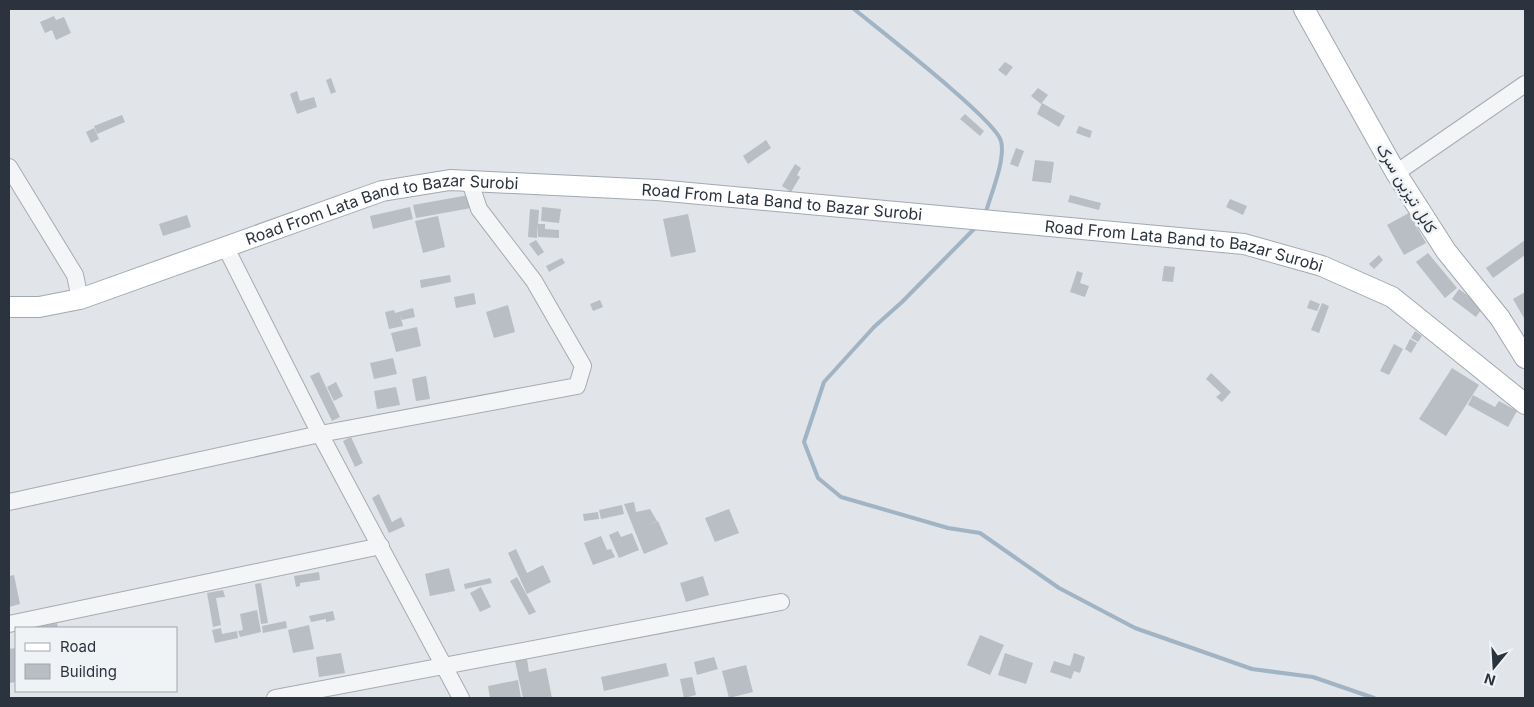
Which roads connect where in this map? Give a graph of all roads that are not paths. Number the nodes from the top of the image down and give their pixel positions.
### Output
1 (1304, 9) edge
2 (1525, 84) edge
3 (9, 167) edge
4 (1396, 173) junction
5 (470, 182) junction
6 (14, 183) edge
7 (226, 248) junction
8 (80, 298) junction
9 (9, 307) edge
10 (1525, 358) edge
11 (1525, 404) edge
12 (320, 434) junction
13 (9, 502) edge
14 (381, 546) junction
15 (781, 602) dead end
16 (9, 624) edge
17 (443, 666) junction
18 (276, 698) edge
19 (462, 698) edge

1 - 4 main road, کابل تیزین سرک
2 - 4 street
3 - 6 street
4 - 10 main road, کابل تیزین سرک
5 - 7 main road, Road From Lata Band to Bazar Surobi
5 - 11 main road, Road From Lata Band to Bazar Surobi
5 - 12 street
6 - 8 street
7 - 8 main road, Road From Lata Band to Bazar Surobi
7 - 12 street
8 - 9 main road, Road From Lata Band to Bazar Surobi
12 - 13 street
12 - 14 street
14 - 16 street
14 - 17 street
15 - 17 street
17 - 18 street
17 - 19 street

